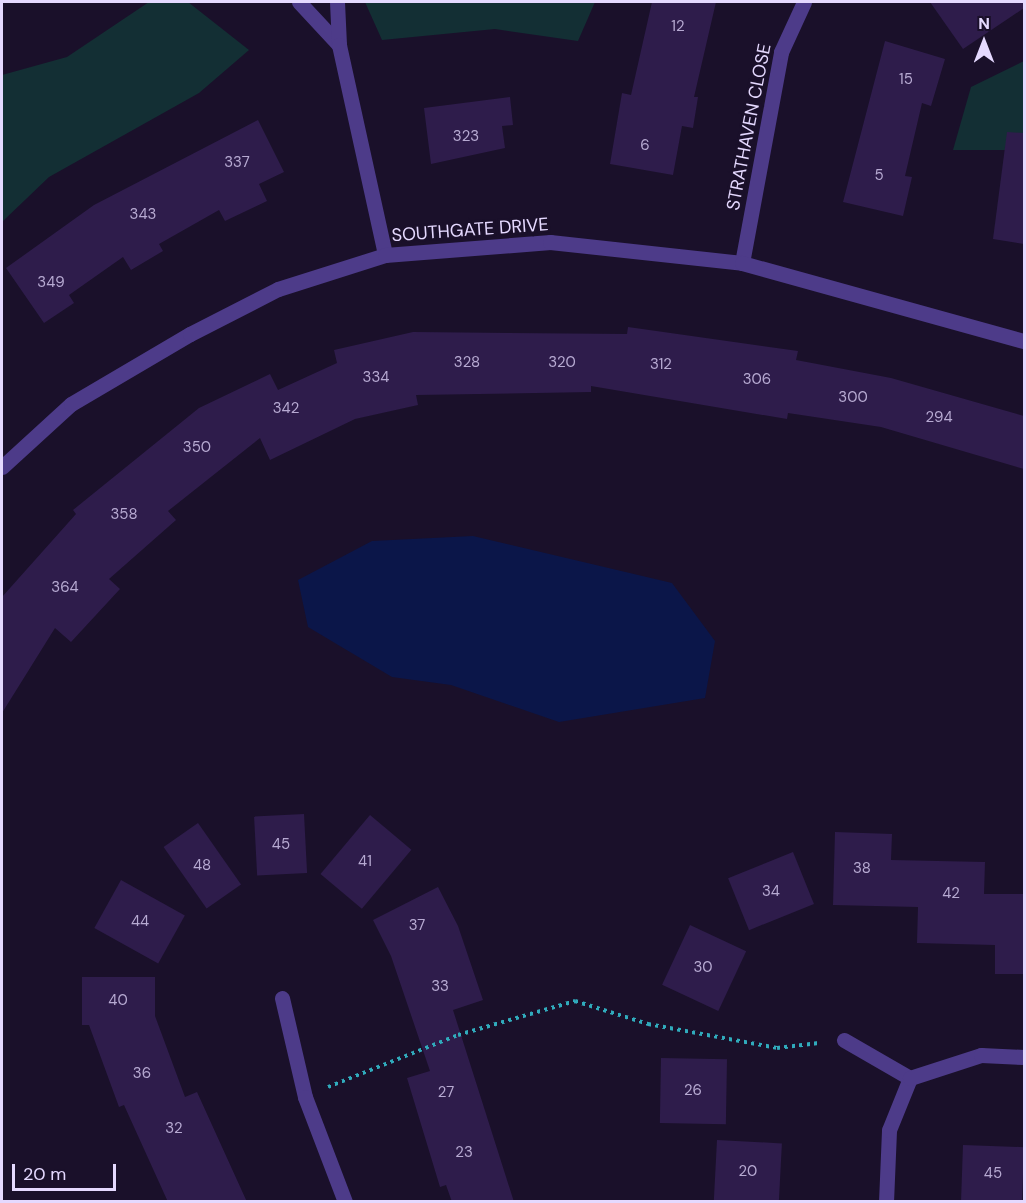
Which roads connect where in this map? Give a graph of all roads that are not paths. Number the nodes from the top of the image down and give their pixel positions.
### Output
1 (299, 2) edge
2 (337, 2) edge
3 (804, 2) edge
4 (339, 45) junction
5 (385, 255) junction
6 (742, 263) junction
7 (1024, 341) edge
8 (2, 467) edge
9 (282, 998) dead end
10 (844, 1040) road end
11 (1024, 1057) edge
12 (910, 1078) junction
13 (345, 1202) edge
14 (886, 1202) edge

1 - 4 street
2 - 4 street
3 - 6 street, STRATHAVEN CLOSE
4 - 5 street
5 - 6 street, SOUTHGATE DRIVE
5 - 8 street, SOUTHGATE DRIVE
6 - 7 street, SOUTHGATE DRIVE
9 - 13 street
10 - 12 street
11 - 12 street
12 - 14 street

